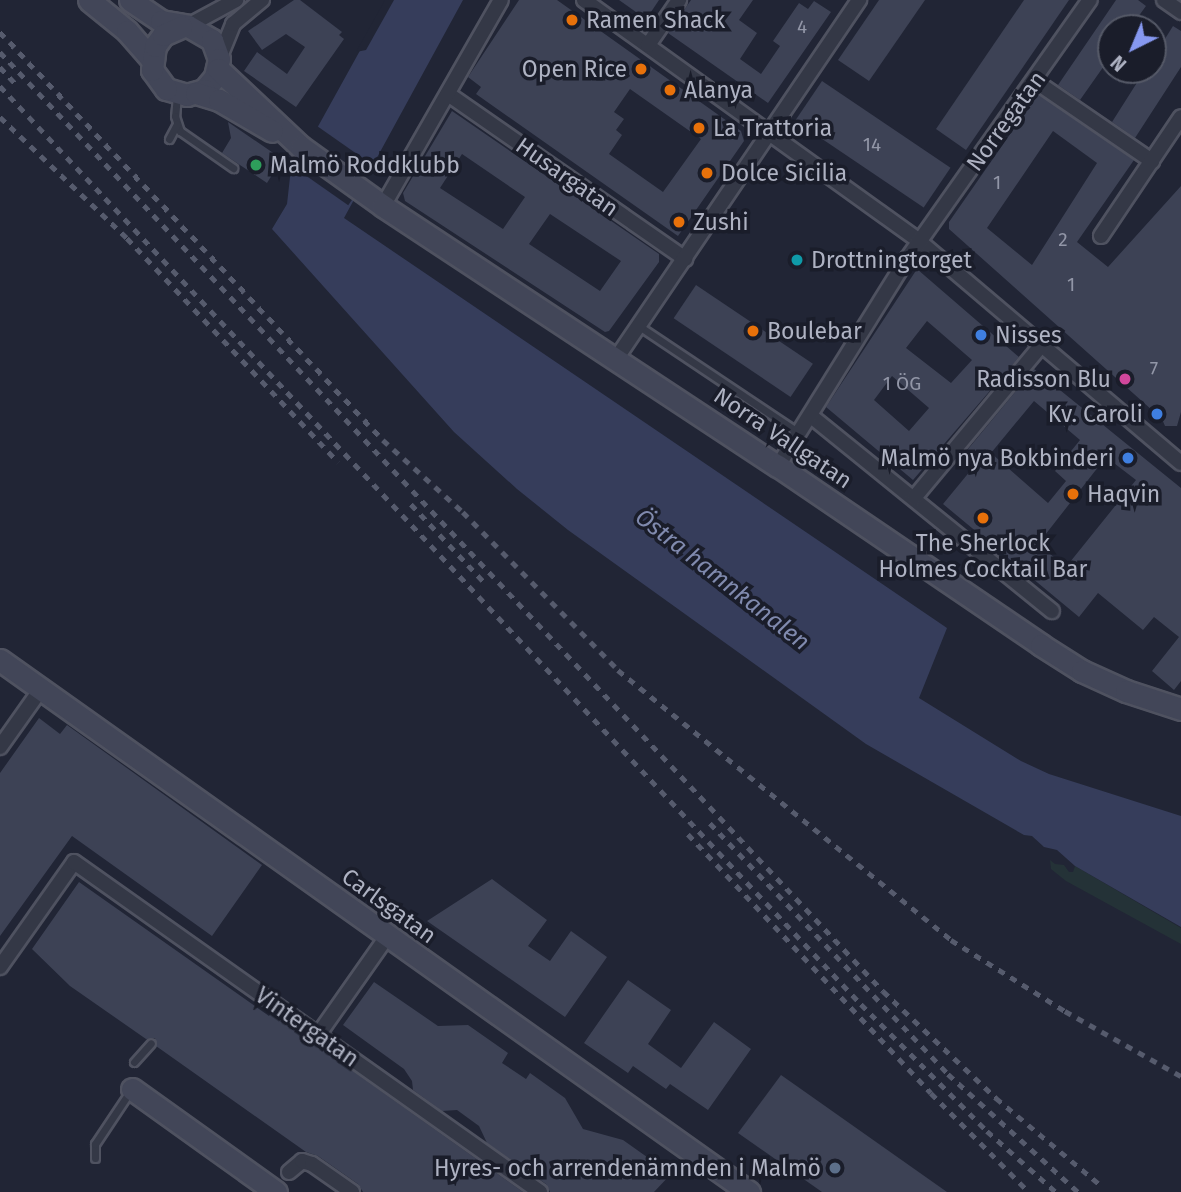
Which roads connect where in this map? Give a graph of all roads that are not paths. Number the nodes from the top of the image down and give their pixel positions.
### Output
1 (89, 0) edge
2 (130, 0) edge
3 (262, 0) edge
4 (501, 0) edge
5 (584, 0) edge
6 (680, 0) edge
7 (859, 0) edge
8 (1090, 0) edge
9 (1164, 0) edge
10 (225, 2) edge
11 (1181, 12) edge
12 (185, 27) junction
13 (648, 46) junction
14 (151, 59) junction
15 (219, 64) junction
16 (1035, 81) junction
17 (187, 94) junction
18 (448, 94) junction
19 (1181, 117) edge
20 (177, 124) junction
21 (770, 132) junction
22 (169, 139) dead end
23 (302, 147) junction
24 (1152, 161) junction
25 (233, 168) dead end
26 (383, 206) junction
27 (1101, 236) dead end
28 (919, 241) junction
29 (685, 259) junction
30 (639, 326) junction
31 (1043, 343) junction
32 (616, 359) junction
33 (811, 416) junction
34 (800, 433) junction
35 (1181, 463) edge
36 (778, 466) junction
37 (915, 498) junction
38 (1052, 611) dead end
39 (0, 660) edge
40 (41, 689) junction
41 (1181, 709) edge
42 (0, 747) edge
43 (387, 937) junction
44 (0, 967) edge
45 (318, 1035) junction
46 (151, 1043) dead end
47 (134, 1062) dead end
48 (132, 1089) joint
49 (95, 1158) dead end
50 (289, 1172) dead end
51 (276, 1192) edge
52 (352, 1192) edge
53 (540, 1192) edge
54 (749, 1192) edge

1 - 14 main road
2 - 12 main road
3 - 15 street
4 - 18 street
5 - 13 street
6 - 13 street
7 - 21 street
8 - 16 street, Norregatan
9 - 11 street
10 - 12 street
12 - 14 main road
12 - 15 main road
13 - 21 street
14 - 17 main road
15 - 17 main road
15 - 23 main road
16 - 24 street
16 - 28 street, Norregatan
17 - 20 lane
17 - 23 main road
18 - 26 street
18 - 29 street, Husargatan
19 - 24 street
20 - 22 lane
20 - 25 lane
21 - 28 street
21 - 29 street
23 - 26 main road, Norra Vallgatan
24 - 27 street
26 - 32 main road, Norra Vallgatan
28 - 31 street
28 - 33 street
29 - 30 street
30 - 32 street
30 - 34 lane, Norra Vallgatan
31 - 35 street
31 - 37 street
32 - 36 main road, Norra Vallgatan
33 - 34 street
33 - 37 street, Norra Vallgatan
34 - 36 street
36 - 41 main road, Norra Vallgatan
37 - 38 street, Norra Vallgatan
39 - 40 main road, Carlsgatan
40 - 42 street
40 - 43 main road, Carlsgatan
43 - 45 street
43 - 54 main road, Carlsgatan
44 - 45 street, Vintergatan
45 - 53 street, Vintergatan
46 - 47 lane
48 - 49 lane
48 - 51 main road
50 - 52 street

